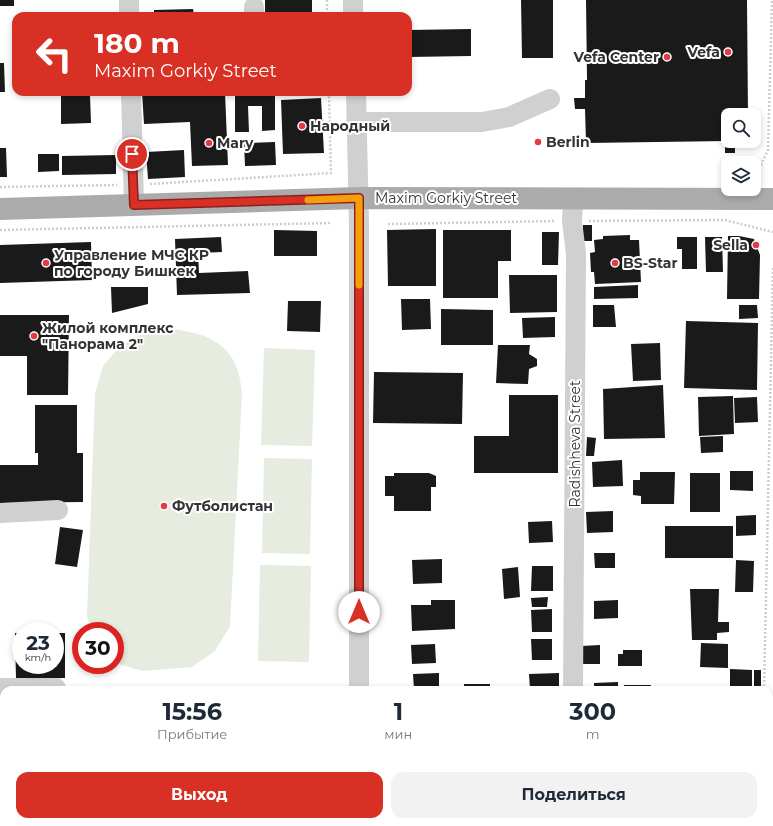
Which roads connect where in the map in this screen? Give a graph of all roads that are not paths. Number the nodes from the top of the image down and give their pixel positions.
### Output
1 (129, 0) edge
2 (353, 0) edge
3 (129, 12) edge
4 (353, 12) edge
5 (131, 96) edge
6 (356, 96) edge
7 (550, 99) dead end
8 (356, 122) junction
9 (133, 195) junction
10 (359, 198) junction
11 (573, 198) junction
12 (773, 199) edge
13 (0, 209) edge
14 (58, 510) dead end
15 (0, 513) edge
16 (358, 686) edge
17 (573, 686) edge

1 - 3 street
2 - 4 street
5 - 9 street
6 - 8 street
7 - 8 street
8 - 10 street
9 - 10 main road, Maxim Gorkiy Street
9 - 13 main road, Maxim Gorkiy Street
10 - 11 main road, Maxim Gorkiy Street
10 - 16 street
11 - 12 main road, Maxim Gorkiy Street
11 - 17 street, Radishheva Street
14 - 15 street

